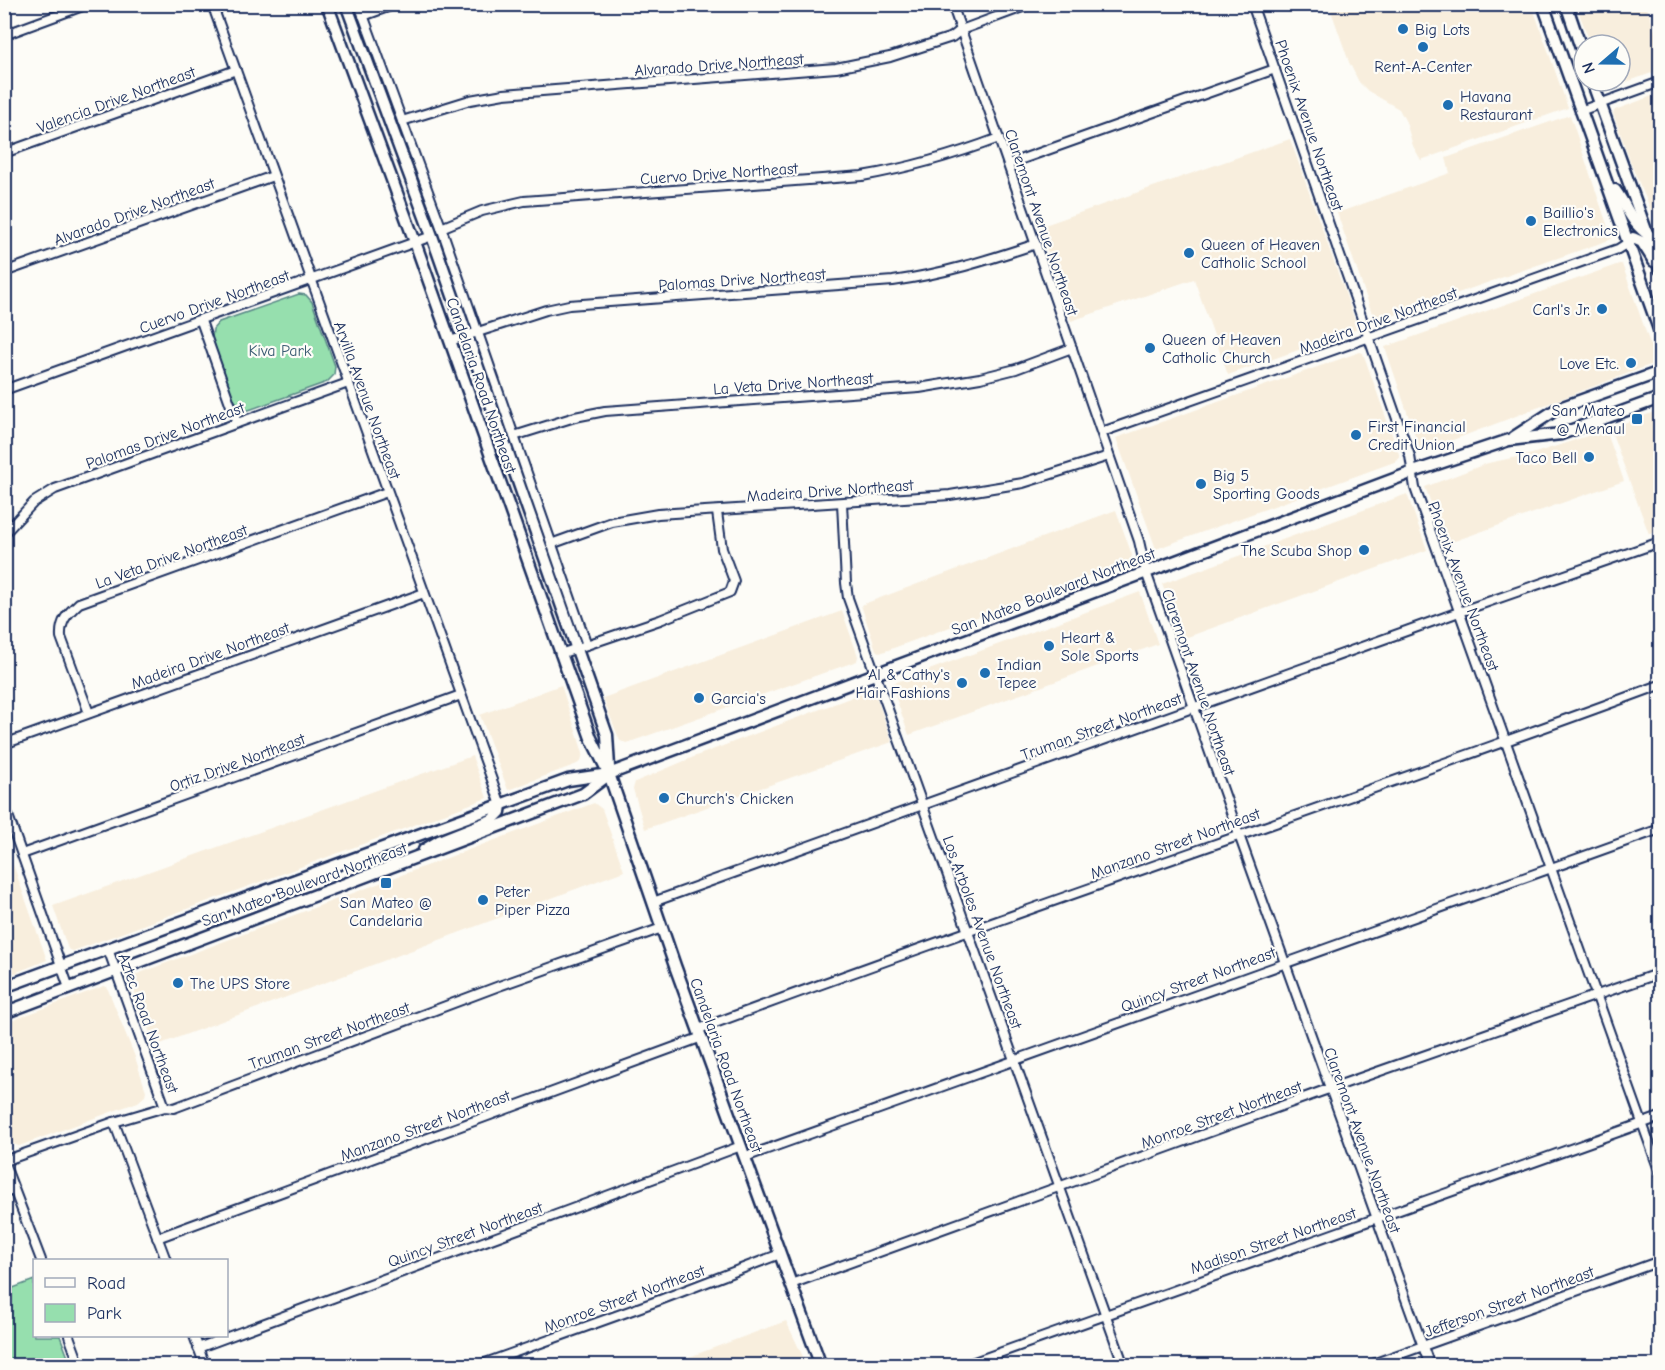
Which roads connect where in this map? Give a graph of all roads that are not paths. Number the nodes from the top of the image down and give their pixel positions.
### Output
1 (88, 4) edge
2 (212, 4) edge
3 (327, 4) edge
4 (346, 4) edge
5 (359, 4) edge
6 (396, 4) edge
7 (952, 4) edge
8 (1031, 4) edge
9 (1252, 4) edge
10 (1543, 4) edge
11 (1566, 4) edge
12 (363, 16) junction
13 (961, 30) junction
14 (1576, 33) edge
15 (4, 34) edge
16 (1275, 69) junction
17 (236, 70) junction
18 (1660, 82) edge
19 (1596, 93) edge
20 (1600, 104) junction
21 (1580, 111) junction
22 (402, 121) junction
23 (999, 138) junction
24 (4, 153) edge
25 (1008, 164) junction
26 (273, 176) junction
27 (1604, 176) junction
28 (441, 228) junction
29 (1655, 234) edge
30 (432, 236) junction
31 (1629, 242) junction
32 (416, 243) junction
33 (1036, 244) junction
34 (1660, 270) edge
35 (4, 272) edge
36 (311, 281) junction
37 (201, 321) junction
38 (1660, 332) edge
39 (472, 333) junction
40 (1369, 337) junction
41 (450, 341) junction
42 (1072, 348) junction
43 (1660, 372) edge
44 (348, 383) junction
45 (4, 390) edge
46 (1660, 398) edge
47 (237, 423) junction
48 (1102, 432) junction
49 (514, 436) junction
50 (1509, 440) junction
51 (1109, 456) junction
52 (1413, 472) junction
53 (387, 492) junction
54 (842, 503) junction
55 (717, 512) junction
56 (4, 534) edge
57 (1660, 542) edge
58 (551, 544) junction
59 (1146, 572) junction
60 (424, 593) junction
61 (1459, 612) junction
62 (582, 647) junction
63 (560, 654) junction
64 (876, 673) junction
65 (1660, 685) edge
66 (461, 695) junction
67 (1194, 707) junction
68 (89, 713) junction
69 (1506, 742) junction
70 (4, 744) edge
71 (609, 774) junction
72 (4, 804) edge
73 (501, 805) junction
74 (923, 805) junction
75 (1660, 829) edge
76 (1239, 835) junction
77 (22, 854) junction
78 (409, 861) junction
79 (1552, 869) junction
80 (653, 902) junction
81 (662, 928) junction
82 (968, 931) junction
83 (108, 949) junction
84 (1285, 963) junction
85 (62, 967) junction
86 (116, 970) junction
87 (1660, 973) edge
88 (4, 987) edge
89 (69, 988) junction
90 (1597, 996) junction
91 (4, 1013) edge
92 (700, 1033) junction
93 (1015, 1059) junction
94 (1331, 1089) junction
95 (165, 1107) junction
96 (1660, 1117) edge
97 (114, 1122) junction
98 (1643, 1123) junction
99 (743, 1152) junction
100 (4, 1162) edge
101 (1660, 1173) edge
102 (1060, 1187) junction
103 (14, 1190) junction
104 (4, 1193) edge
105 (1376, 1218) junction
106 (157, 1238) junction
107 (780, 1254) junction
108 (41, 1259) edge
109 (166, 1259) edge
110 (1660, 1261) edge
111 (791, 1284) junction
112 (1106, 1314) junction
113 (70, 1337) edge
114 (195, 1337) edge
115 (1423, 1346) junction
116 (198, 1348) junction
117 (80, 1365) edge
118 (205, 1365) edge
119 (477, 1365) edge
120 (821, 1365) edge
121 (963, 1365) edge
122 (1124, 1365) edge
123 (1366, 1365) edge
124 (1430, 1365) edge

1 - 15 street
2 - 17 street, Arvilla Avenue Northeast
3 - 32 main road, Candelaria Road Northeast
4 - 30 main road, Candelaria Road Northeast
5 - 12 street
6 - 12 street
7 - 13 street, Claremont Avenue Northeast
8 - 13 street, Alvarado Drive Northeast
9 - 16 street, Phoenix Avenue Northeast
10 - 21 main road
11 - 14 main road
12 - 22 street
13 - 22 street, Alvarado Drive Northeast
13 - 23 street, Claremont Avenue Northeast
16 - 25 street
16 - 40 street, Phoenix Avenue Northeast
17 - 24 street, Valencia Drive Northeast
17 - 26 street, Arvilla Avenue Northeast
18 - 20 street
19 - 20 main road
20 - 21 street
20 - 29 main road
21 - 27 main road
22 - 28 street
23 - 25 street, Claremont Avenue Northeast
23 - 28 street, Cuervo Drive Northeast
25 - 33 street, Claremont Avenue Northeast
26 - 35 street, Alvarado Drive Northeast
26 - 36 street, Arvilla Avenue Northeast
27 - 29 main road
27 - 31 main road
28 - 39 street
29 - 34 main road
30 - 32 street, Cuervo Drive Northeast
30 - 39 main road, Candelaria Road Northeast
31 - 34 main road
31 - 38 main road
31 - 40 street, Madeira Drive Northeast
32 - 36 street, Cuervo Drive Northeast
32 - 41 main road, Candelaria Road Northeast
33 - 39 street, Palomas Drive Northeast
33 - 42 street, Claremont Avenue Northeast
36 - 37 street, Cuervo Drive Northeast
36 - 44 street, Arvilla Avenue Northeast
37 - 45 street, Cuervo Drive Northeast
37 - 47 street
39 - 41 street, Palomas Drive Northeast
39 - 49 street
39 - 62 main road, Candelaria Road Northeast
40 - 48 street, Madeira Drive Northeast
40 - 52 street, Phoenix Avenue Northeast
41 - 63 main road, Candelaria Road Northeast
42 - 48 street, Claremont Avenue Northeast
42 - 49 street, La Veta Drive Northeast
43 - 50 main road, San Mateo Boulevard Northeast
44 - 47 street, Palomas Drive Northeast
44 - 53 street, Arvilla Avenue Northeast
46 - 50 main road, San Mateo Boulevard Northeast
47 - 56 street, Palomas Drive Northeast
48 - 51 street, Claremont Avenue Northeast
49 - 58 street
50 - 52 main road, San Mateo Boulevard Northeast
51 - 54 street, Madeira Drive Northeast
51 - 59 street, Claremont Avenue Northeast
52 - 59 main road, San Mateo Boulevard Northeast
52 - 61 street, Phoenix Avenue Northeast
53 - 60 street, Arvilla Avenue Northeast
53 - 68 street, La Veta Drive Northeast
54 - 55 street, Madeira Drive Northeast
54 - 64 street, Los Arboles Avenue Northeast
55 - 58 street, Madeira Drive Northeast
55 - 62 street
57 - 61 street, Truman Street Northeast
58 - 62 street
59 - 64 main road, San Mateo Boulevard Northeast
59 - 67 street, Claremont Avenue Northeast
60 - 66 street, Arvilla Avenue Northeast
60 - 68 street, Madeira Drive Northeast
61 - 67 street, Truman Street Northeast
61 - 69 street, Phoenix Avenue Northeast
62 - 63 street
62 - 71 main road, Candelaria Road Northeast
63 - 71 main road, Candelaria Road Northeast
64 - 71 main road, San Mateo Boulevard Northeast
64 - 74 street, Los Arboles Avenue Northeast
65 - 69 street, Manzano Street Northeast
66 - 73 street, Arvilla Avenue Northeast
66 - 77 street, Ortiz Drive Northeast
67 - 74 street, Truman Street Northeast
67 - 76 street, Claremont Avenue Northeast
68 - 70 street, Madeira Drive Northeast
69 - 76 street, Manzano Street Northeast
69 - 79 street, Phoenix Avenue Northeast
71 - 73 main road, San Mateo Boulevard Northeast
71 - 78 main road, San Mateo Boulevard Northeast
71 - 80 main road, Candelaria Road Northeast
72 - 77 street
73 - 78 main road
73 - 83 main road, San Mateo Boulevard Northeast
74 - 80 street, Truman Street Northeast
74 - 82 street, Los Arboles Avenue Northeast
75 - 79 street, Quincy Street Northeast
76 - 82 street, Manzano Street Northeast
76 - 84 street, Claremont Avenue Northeast
77 - 85 street
78 - 86 main road, San Mateo Boulevard Northeast
79 - 84 street, Quincy Street Northeast
79 - 90 street, Phoenix Avenue Northeast
80 - 81 main road, Candelaria Road Northeast
81 - 92 main road, Candelaria Road Northeast
81 - 95 street, Truman Street Northeast
82 - 92 street, Manzano Street Northeast
82 - 93 street, Los Arboles Avenue Northeast
83 - 85 main road, San Mateo Boulevard Northeast
83 - 86 street, Aztec Road Northeast
84 - 93 street, Quincy Street Northeast
84 - 94 street, Claremont Avenue Northeast
85 - 88 main road, San Mateo Boulevard Northeast
85 - 89 street
86 - 89 main road, San Mateo Boulevard Northeast
86 - 95 street, Aztec Road Northeast
87 - 90 street, Monroe Street Northeast
89 - 91 main road, San Mateo Boulevard Northeast
90 - 94 street, Monroe Street Northeast
90 - 98 street, Phoenix Avenue Northeast
92 - 99 main road, Candelaria Road Northeast
92 - 106 street, Manzano Street Northeast
93 - 99 street, Quincy Street Northeast
93 - 102 street, Los Arboles Avenue Northeast
94 - 102 street, Monroe Street Northeast
94 - 105 street, Claremont Avenue Northeast
95 - 97 street, Truman Street Northeast
96 - 98 street, Madison Street Northeast
97 - 100 street, Truman Street Northeast
97 - 106 street
98 - 101 street, Phoenix Avenue Northeast
98 - 105 street, Madison Street Northeast
99 - 107 main road, Candelaria Road Northeast
99 - 116 street, Quincy Street Northeast
100 - 103 street
102 - 111 street, Monroe Street Northeast
102 - 112 street, Los Arboles Avenue Northeast
103 - 104 street
103 - 108 street
105 - 112 street, Madison Street Northeast
105 - 115 street, Claremont Avenue Northeast
106 - 109 street
107 - 111 main road, Candelaria Road Northeast
107 - 119 street, Monroe Street Northeast
110 - 115 street, Jefferson Street Northeast
111 - 120 main road, Candelaria Road Northeast
112 - 121 street, Madison Street Northeast
112 - 122 street, Los Arboles Avenue Northeast
113 - 117 street
114 - 116 street
115 - 123 street, Jefferson Street Northeast
115 - 124 street, Claremont Avenue Northeast
116 - 118 street

